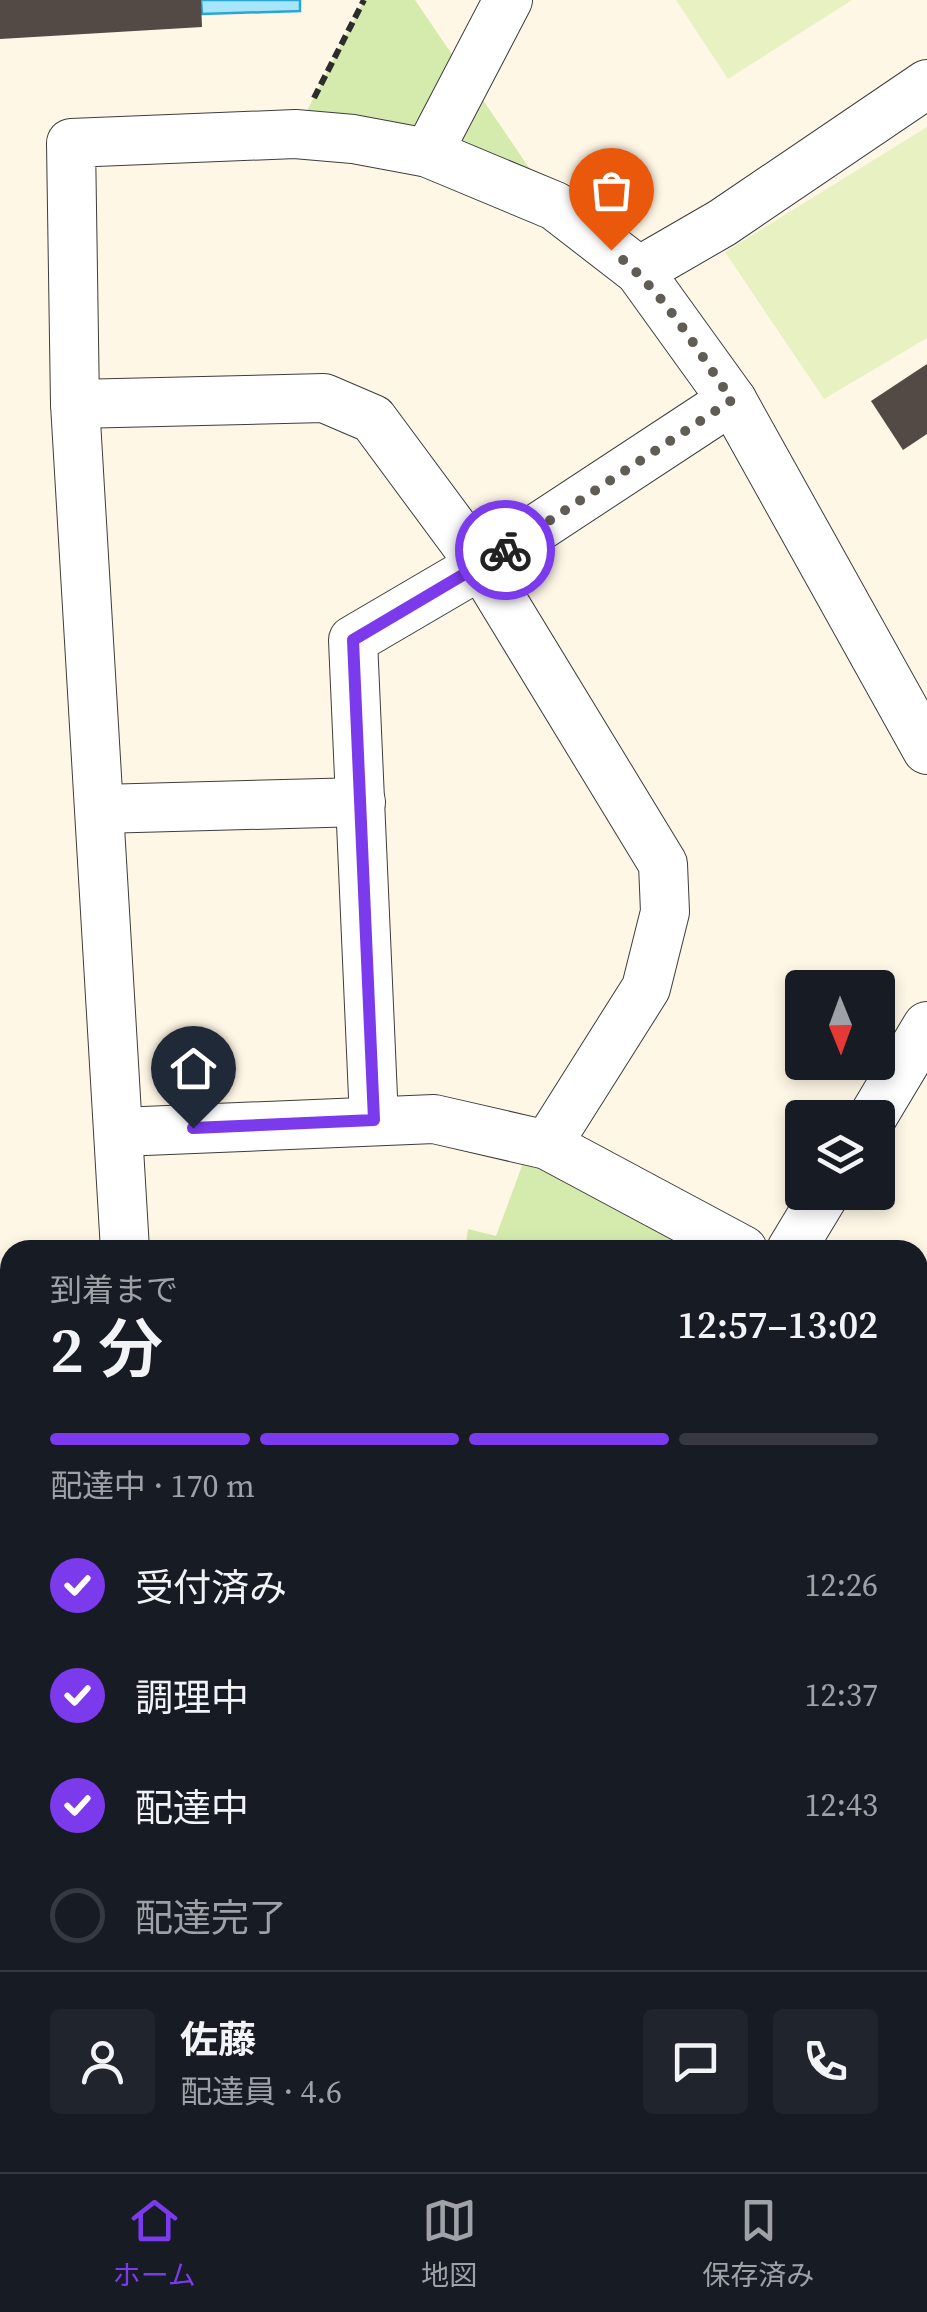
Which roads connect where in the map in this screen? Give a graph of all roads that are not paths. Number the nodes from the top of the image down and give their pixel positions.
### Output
1 (508, 0) edge
2 (927, 84) edge
3 (428, 153) junction
4 (639, 271) junction
5 (732, 400) junction
6 (76, 404) junction
7 (482, 565) junction
8 (927, 750) edge
9 (360, 802) junction
10 (100, 809) junction
11 (927, 1026) edge
12 (883, 1100) edge
13 (374, 1120) junction
14 (120, 1132) junction
15 (548, 1146) junction
16 (815, 1210) edge
17 (124, 1240) edge
18 (725, 1240) edge
19 (797, 1240) edge

1 - 3 street
2 - 4 street
3 - 4 street
3 - 6 street
4 - 5 street
5 - 7 street
5 - 8 street
6 - 7 street
6 - 10 street
7 - 9 street
7 - 15 street
9 - 10 street
9 - 13 street
10 - 14 street
11 - 12 street
13 - 14 street
13 - 15 street
14 - 17 street
15 - 18 street
16 - 19 street

